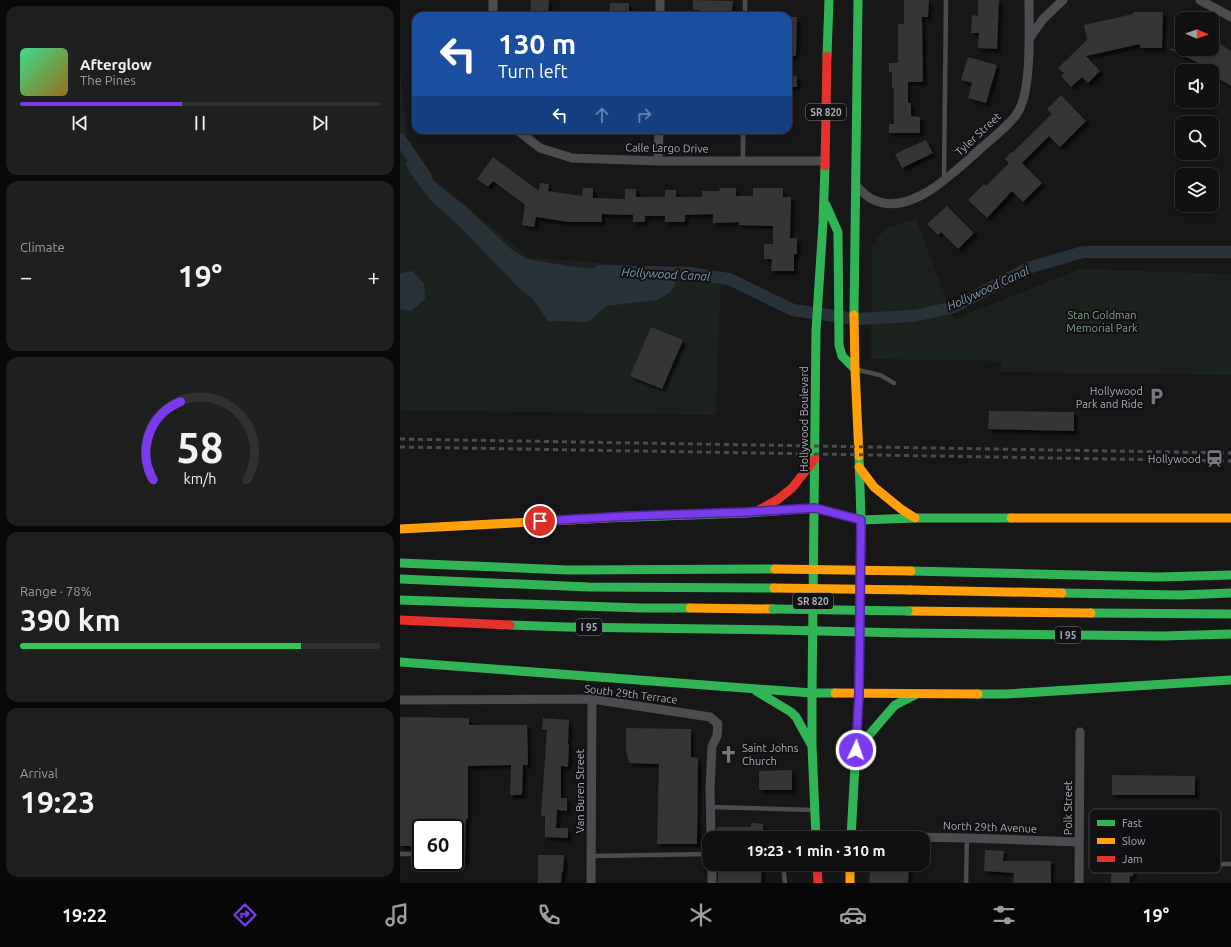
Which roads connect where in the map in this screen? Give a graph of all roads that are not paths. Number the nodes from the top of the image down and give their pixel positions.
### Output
1 (493, 0) edge
2 (660, 0) edge
3 (745, 0) edge
4 (829, 0) edge
5 (858, 0) edge
6 (946, 0) edge
7 (1029, 0) edge
8 (1063, 0) edge
9 (1200, 0) edge
10 (493, 12) edge
11 (660, 12) edge
12 (745, 12) edge
13 (1231, 17) edge
14 (1029, 39) junction
15 (522, 134) edge
16 (658, 134) edge
17 (744, 134) edge
18 (658, 161) junction
19 (743, 161) junction
20 (825, 161) junction
21 (944, 182) junction
22 (855, 185) junction
23 (824, 200) junction
24 (855, 369) junction
25 (894, 382) dead end
26 (815, 459) junction
27 (860, 467) junction
28 (815, 508) junction
29 (756, 512) junction
30 (915, 518) junction
31 (1231, 518) edge
32 (861, 520) junction
33 (400, 530) edge
34 (400, 563) edge
35 (1231, 575) edge
36 (400, 579) edge
37 (1231, 593) edge
38 (400, 600) edge
39 (1231, 614) edge
40 (400, 620) edge
41 (1231, 634) edge
42 (400, 662) edge
43 (1231, 680) edge
44 (751, 689) junction
45 (812, 693) junction
46 (859, 693) junction
47 (919, 693) junction
48 (592, 699) junction
49 (400, 700) edge
50 (1080, 732) dead end
51 (812, 746) junction
52 (856, 750) junction
53 (711, 807) junction
54 (815, 810) junction
55 (711, 831) edge
56 (816, 831) edge
57 (852, 831) edge
58 (930, 838) edge
59 (967, 838) junction
60 (1079, 842) junction
61 (400, 854) edge
62 (412, 854) edge
63 (702, 854) edge
64 (592, 856) junction
65 (712, 871) edge
66 (783, 871) edge
67 (817, 871) edge
68 (850, 871) edge
69 (591, 883) edge
70 (712, 883) edge
71 (784, 883) edge
72 (818, 883) edge
73 (850, 883) edge
74 (966, 883) edge
75 (1079, 883) edge

1 - 10 street
2 - 11 street
3 - 12 lane
4 - 20 main road, Hollywood Boulevard / SR 820
5 - 22 main road, SR 820
6 - 21 lane
7 - 14 street, Tyler Street
8 - 14 street
9 - 13 street
14 - 21 street, Tyler Street
15 - 18 street, Calle Largo Drive
16 - 18 street
17 - 19 lane
18 - 19 street, Calle Largo Drive
19 - 20 street, Calle Largo Drive
20 - 23 main road, Hollywood Boulevard / SR 820
21 - 22 street, Tyler Street
22 - 24 main road, SR 820
23 - 24 main road
23 - 26 main road, Hollywood Boulevard / SR 820
24 - 25 lane
24 - 27 main road, SR 820
26 - 28 main road, Hollywood Boulevard / SR 820
26 - 29 main road
27 - 30 main road
27 - 32 main road, SR 820
28 - 29 main road
28 - 32 main road
28 - 45 main road, Hollywood Boulevard / SR 820
29 - 33 main road
30 - 31 main road
30 - 32 main road
32 - 46 main road, SR 820
34 - 35 main road, bridge
36 - 37 main road, bridge
38 - 39 main road, bridge
40 - 41 main road, I 95, bridge
42 - 44 main road
43 - 47 main road
44 - 45 main road
44 - 51 main road
45 - 46 main road
45 - 51 main road, Hollywood Boulevard / SR 820
46 - 47 main road
46 - 52 main road, SR 820
47 - 52 main road
48 - 49 street, South 29th Terrace
48 - 53 street, South 29th Terrace
48 - 64 street, Van Buren Street
50 - 60 street, Polk Street
51 - 54 main road, Hollywood Boulevard / SR 820
52 - 57 main road, SR 820
53 - 54 lane
53 - 55 street, South 29th Terrace
54 - 56 main road, Hollywood Boulevard / SR 820
58 - 59 street, North 29th Avenue
59 - 60 street, North 29th Avenue
59 - 74 lane
60 - 75 street, Polk Street
61 - 62 lane
63 - 64 lane
64 - 69 street, Van Buren Street
65 - 70 street
66 - 71 lane
67 - 72 main road
68 - 73 main road

